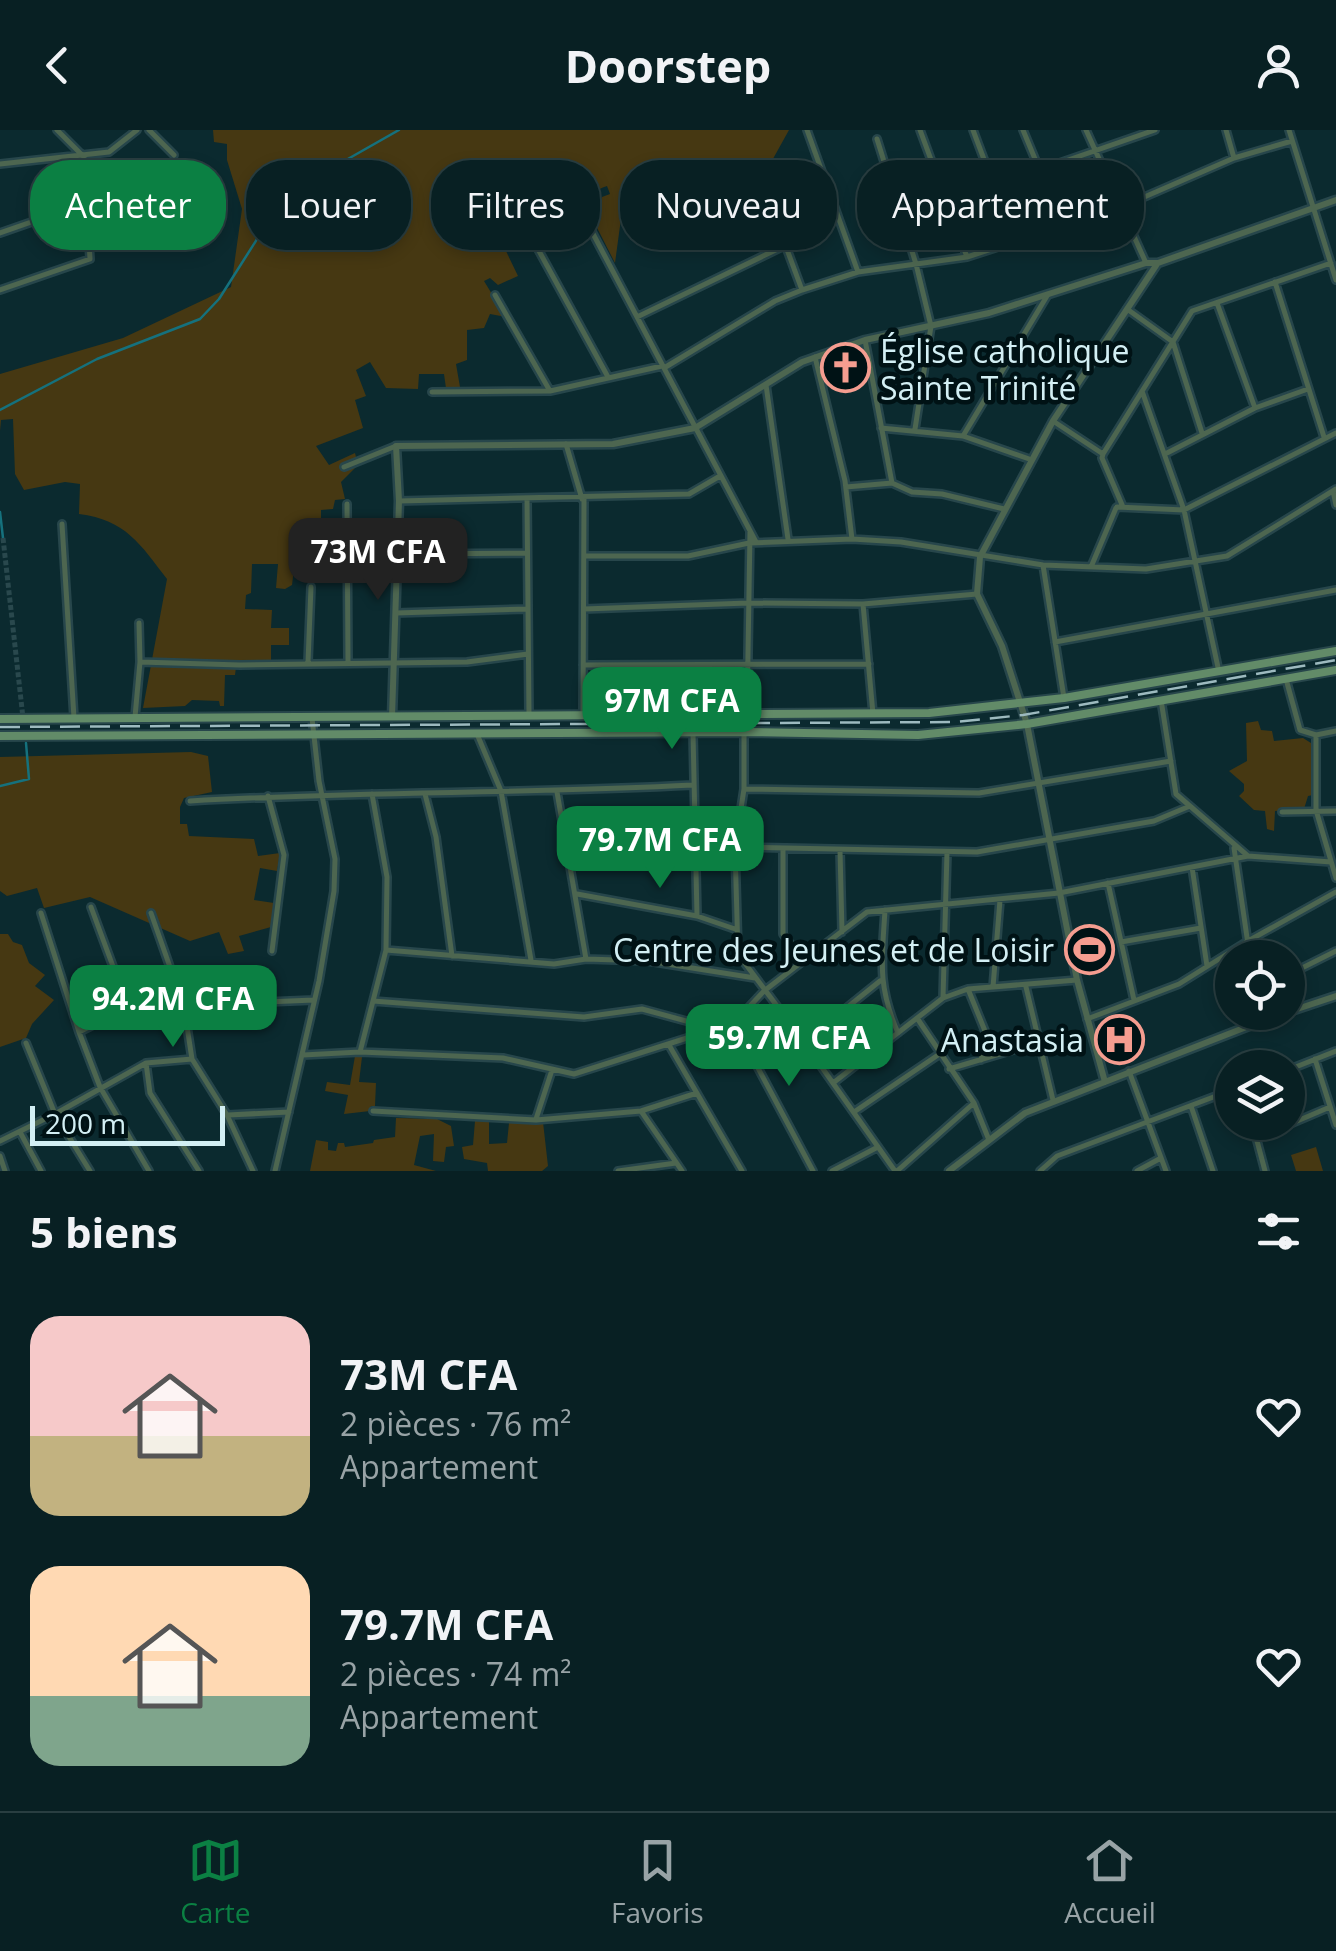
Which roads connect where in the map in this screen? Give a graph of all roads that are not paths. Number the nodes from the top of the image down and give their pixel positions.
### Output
1 (56, 130) edge
2 (137, 130) edge
3 (150, 130) edge
4 (807, 130) edge
5 (920, 130) edge
6 (973, 130) edge
7 (1023, 130) edge
8 (1086, 130) edge
9 (1156, 130) edge
10 (1226, 130) edge
11 (1289, 130) edge
12 (1136, 134) edge
13 (877, 139) dead end
14 (1292, 141) junction
15 (1096, 152) junction
16 (174, 155) dead end
17 (0, 156) edge
18 (84, 156) junction
19 (1234, 158) junction
20 (84, 160) edge
21 (931, 160) edge
22 (984, 160) edge
23 (1035, 160) edge
24 (1072, 160) edge
25 (1099, 160) edge
26 (3, 164) edge
27 (1144, 197) edge
28 (1336, 200) edge
29 (1313, 206) junction
30 (30, 223) edge
31 (0, 233) edge
32 (600, 246) edge
33 (89, 250) edge
34 (539, 250) edge
35 (778, 250) edge
36 (787, 250) edge
37 (964, 250) edge
38 (989, 250) edge
39 (1139, 250) edge
40 (967, 257) junction
41 (1158, 263) junction
42 (916, 264) junction
43 (1146, 264) junction
44 (1333, 265) edge
45 (858, 272) junction
46 (1336, 280) edge
47 (1275, 282) junction
48 (0, 290) edge
49 (802, 290) junction
50 (1048, 294) junction
51 (495, 295) dead end
52 (1217, 303) junction
53 (1127, 309) junction
54 (637, 317) junction
55 (931, 326) junction
56 (865, 340) junction
57 (1173, 342) junction
58 (815, 357) junction
59 (663, 367) junction
60 (608, 378) junction
61 (766, 385) junction
62 (1309, 388) junction
63 (550, 391) junction
64 (1142, 391) junction
65 (432, 392) dead end
66 (1255, 408) junction
67 (1053, 421) junction
68 (695, 428) junction
69 (881, 428) junction
70 (915, 429) junction
71 (1336, 433) edge
72 (1202, 434) junction
73 (963, 436) junction
74 (1324, 437) junction
75 (566, 444) junction
76 (396, 446) junction
77 (1103, 454) junction
78 (1165, 454) junction
79 (1032, 460) junction
80 (344, 467) dead end
81 (720, 476) junction
82 (892, 483) junction
83 (846, 487) junction
84 (1334, 490) edge
85 (583, 497) junction
86 (527, 498) junction
87 (399, 501) junction
88 (347, 504) dead end
89 (1120, 505) junction
90 (1336, 505) edge
91 (1004, 509) junction
92 (1184, 510) junction
93 (62, 524) dead end
94 (852, 538) junction
95 (788, 540) junction
96 (752, 542) junction
97 (527, 553) junction
98 (398, 554) junction
99 (584, 556) junction
100 (980, 557) junction
101 (1194, 561) junction
102 (1043, 564) junction
103 (1091, 567) junction
104 (311, 587) dead end
105 (1336, 590) edge
106 (977, 594) junction
107 (748, 603) junction
108 (863, 604) junction
109 (528, 609) junction
110 (584, 609) junction
111 (396, 613) junction
112 (1207, 614) junction
113 (139, 623) dead end
114 (1054, 642) junction
115 (1336, 651) edge
116 (528, 654) junction
117 (348, 661) junction
118 (140, 662) junction
119 (308, 662) junction
120 (396, 662) junction
121 (748, 664) junction
122 (868, 664) junction
123 (583, 665) junction
124 (1336, 670) edge
125 (1219, 672) junction
126 (1286, 678) junction
127 (1064, 698) junction
128 (1049, 700) junction
129 (1161, 700) junction
130 (1019, 704) junction
131 (746, 714) junction
132 (874, 714) junction
133 (631, 715) junction
134 (529, 716) junction
135 (582, 716) junction
136 (135, 717) junction
137 (74, 718) junction
138 (210, 718) junction
139 (312, 718) junction
140 (392, 718) junction
141 (404, 718) junction
142 (0, 719) edge
143 (1053, 719) junction
144 (1026, 724) junction
145 (744, 732) junction
146 (1336, 732) edge
147 (632, 733) junction
148 (692, 733) junction
149 (312, 734) junction
150 (404, 734) junction
151 (477, 734) junction
152 (210, 735) junction
153 (1316, 735) junction
154 (0, 736) edge
155 (1170, 760) junction
156 (1040, 782) junction
157 (694, 785) junction
158 (744, 789) junction
159 (501, 791) junction
160 (557, 792) junction
161 (322, 793) junction
162 (372, 793) junction
163 (425, 794) junction
164 (268, 796) junction
165 (190, 801) dead end
166 (1190, 806) junction
167 (1316, 810) junction
168 (1336, 810) edge
169 (1282, 812) dead end
170 (565, 834) junction
171 (1050, 840) junction
172 (1234, 844) junction
173 (694, 845) junction
174 (735, 848) junction
175 (782, 848) junction
176 (840, 850) junction
177 (947, 852) junction
178 (1248, 856) junction
179 (1236, 859) junction
180 (1331, 862) junction
181 (1192, 867) junction
182 (1336, 878) edge
183 (1108, 883) junction
184 (1336, 892) edge
185 (1059, 893) junction
186 (576, 894) junction
187 (1000, 899) junction
188 (945, 904) junction
189 (91, 907) dead end
190 (885, 910) junction
191 (151, 913) dead end
192 (41, 914) dead end
193 (697, 916) junction
194 (1201, 928) junction
195 (735, 929) junction
196 (842, 932) junction
197 (1248, 940) joint
198 (1121, 942) junction
199 (386, 950) junction
200 (1336, 951) edge
201 (272, 952) dead end
202 (452, 956) junction
203 (586, 959) junction
204 (531, 960) junction
205 (1215, 961) edge
206 (803, 962) junction
207 (1207, 966) junction
208 (1305, 966) edge
209 (755, 978) junction
210 (1077, 980) junction
211 (881, 981) junction
212 (1026, 986) junction
213 (993, 987) junction
214 (968, 988) junction
215 (764, 991) junction
216 (1336, 996) edge
217 (943, 998) junction
218 (314, 1000) junction
219 (1134, 1000) junction
220 (373, 1001) junction
221 (1305, 1006) edge
222 (128, 1008) junction
223 (184, 1008) junction
224 (916, 1018) junction
225 (1087, 1019) junction
226 (734, 1023) junction
227 (712, 1028) junction
228 (1227, 1030) edge
229 (78, 1032) junction
230 (898, 1033) junction
231 (804, 1042) junction
232 (1038, 1042) junction
233 (26, 1043) dead end
234 (669, 1045) junction
235 (360, 1052) junction
236 (1336, 1052) edge
237 (939, 1054) junction
238 (302, 1055) junction
239 (192, 1059) junction
240 (1316, 1059) junction
241 (981, 1060) junction
242 (146, 1063) junction
243 (1305, 1063) edge
244 (949, 1068) junction
245 (552, 1070) junction
246 (1130, 1071) junction
247 (1105, 1082) junction
248 (833, 1083) junction
249 (100, 1087) junction
250 (697, 1093) junction
251 (1215, 1097) edge
252 (1053, 1100) junction
253 (974, 1103) junction
254 (1191, 1106) junction
255 (1330, 1106) junction
256 (372, 1111) dead end
257 (641, 1111) junction
258 (290, 1112) junction
259 (854, 1112) junction
260 (56, 1114) junction
261 (227, 1116) junction
262 (1305, 1117) edge
263 (536, 1120) junction
264 (1147, 1122) junction
265 (1336, 1125) edge
266 (20, 1132) junction
267 (990, 1140) junction
268 (1257, 1140) edge
269 (0, 1141) edge
270 (876, 1148) junction
271 (0, 1156) edge
272 (1162, 1158) junction
273 (676, 1162) junction
274 (5, 1171) edge
275 (41, 1171) edge
276 (90, 1171) edge
277 (149, 1171) edge
278 (199, 1171) edge
279 (254, 1171) edge
280 (275, 1171) edge
281 (618, 1171) edge
282 (682, 1171) edge
283 (742, 1171) edge
284 (812, 1171) edge
285 (832, 1171) edge
286 (896, 1171) edge
287 (948, 1171) edge
288 (1040, 1171) edge
289 (1137, 1171) edge
290 (1166, 1171) edge
291 (1213, 1171) edge
292 (1265, 1171) edge

1 - 18 street
2 - 18 street
3 - 16 street
4 - 45 street
5 - 21 street
6 - 22 street
7 - 23 street
8 - 15 street
9 - 12 street
10 - 19 street
11 - 14 street
12 - 15 street
13 - 42 street
14 - 19 street
14 - 29 street
15 - 24 street
15 - 25 street
17 - 26 street
18 - 20 street
18 - 26 street
19 - 27 street
28 - 29 street
29 - 41 street
29 - 44 street
30 - 31 street
32 - 54 street
33 - 48 street
34 - 60 street
35 - 54 street
36 - 49 street
37 - 40 street
38 - 40 street
39 - 43 street
40 - 42 street
41 - 43 street
41 - 53 street
42 - 45 street
42 - 55 street
43 - 50 street
44 - 46 street
44 - 47 street
45 - 49 street
47 - 52 street
47 - 62 street
49 - 59 street
50 - 55 street
50 - 73 street
51 - 63 street
52 - 57 street
52 - 66 street
53 - 57 street
53 - 67 street
54 - 59 street
55 - 56 street
55 - 70 street
56 - 58 street
56 - 69 street
57 - 64 street
57 - 72 street
58 - 61 street
58 - 83 street
59 - 60 street
59 - 68 street
60 - 63 street
61 - 68 street
61 - 95 street
62 - 66 street
62 - 74 street
63 - 65 street
64 - 77 street
64 - 78 street
66 - 72 street
67 - 77 street
67 - 79 street
68 - 75 street
68 - 81 street
69 - 70 street
69 - 82 street
70 - 73 street
71 - 74 street
72 - 78 street
73 - 79 street
74 - 92 street
75 - 76 street
75 - 85 street
76 - 80 street
76 - 87 street
77 - 89 street
78 - 92 street
79 - 91 street
81 - 85 street
81 - 96 street
82 - 83 street
82 - 91 street
83 - 94 street
84 - 90 street
84 - 101 street
85 - 86 street
85 - 99 street
86 - 87 street
86 - 97 street
87 - 98 street
88 - 117 street
89 - 92 street
89 - 103 street
91 - 100 street
92 - 101 street
93 - 137 street
94 - 95 street
94 - 100 street
95 - 96 street
96 - 99 street
96 - 107 street
97 - 98 street
97 - 109 street
98 - 111 street
99 - 110 street
100 - 102 street
100 - 106 street
101 - 103 street
101 - 112 street
102 - 103 street
102 - 114 street
104 - 119 street
105 - 112 street
106 - 108 street
106 - 130 street
107 - 108 street
107 - 110 street
107 - 121 street
108 - 122 street
109 - 111 street
109 - 116 street
110 - 123 street
111 - 120 street
112 - 114 street
112 - 125 street
113 - 118 street
114 - 127 street
115 - 125 main road
116 - 120 street
116 - 134 street
117 - 119 street
117 - 120 street
118 - 119 street
118 - 136 street
120 - 140 street
121 - 122 street
121 - 123 street
121 - 131 street
122 - 132 street
123 - 135 street
124 - 126 main road
125 - 127 main road
126 - 129 main road
126 - 153 street
127 - 128 main road
128 - 130 main road
128 - 143 main road
129 - 143 main road
129 - 155 street
130 - 132 main road
130 - 144 street
131 - 132 main road
131 - 133 main road
133 - 135 main road
133 - 147 main road
134 - 135 main road
134 - 141 main road
136 - 137 main road
136 - 138 main road
137 - 142 main road
138 - 139 main road
138 - 152 main road
139 - 140 main road
139 - 149 street
140 - 141 main road
141 - 150 main road
143 - 144 main road
144 - 145 main road
144 - 156 street
145 - 148 main road
145 - 158 street
146 - 153 street
147 - 148 main road
147 - 151 main road
148 - 157 street
149 - 150 main road
149 - 152 main road
149 - 161 street
150 - 151 main road
151 - 159 street
152 - 154 main road
153 - 167 street
155 - 156 street
155 - 166 street
156 - 158 street
156 - 171 street
157 - 160 street
157 - 173 street
158 - 174 street
159 - 160 street
159 - 163 street
159 - 204 street
160 - 170 street
161 - 162 street
161 - 164 street
161 - 218 street
162 - 163 street
162 - 199 street
163 - 202 street
164 - 165 street
164 - 201 street
166 - 171 street
166 - 172 street
167 - 168 street
167 - 169 street
167 - 180 street
170 - 173 street
170 - 186 street
171 - 177 street
171 - 185 street
172 - 178 street
172 - 179 street
173 - 193 street
174 - 175 street
174 - 195 street
175 - 176 street
175 - 206 street
176 - 177 street
176 - 196 street
177 - 188 street
178 - 179 street
178 - 180 street
179 - 181 street
179 - 197 street
180 - 182 street
181 - 183 street
181 - 194 street
183 - 185 street
183 - 198 street
184 - 197 street
185 - 187 street
185 - 210 street
186 - 193 street
186 - 203 street
187 - 188 street
187 - 213 street
188 - 190 street
188 - 217 street
189 - 222 street
190 - 196 street
190 - 211 street
191 - 223 street
192 - 229 street
193 - 195 street
194 - 198 street
194 - 207 street
195 - 209 street
196 - 206 street
198 - 219 street
199 - 202 street
199 - 220 street
200 - 208 street
202 - 204 street
203 - 204 street
203 - 209 street
205 - 207 street
206 - 215 street
207 - 219 street
209 - 215 street
210 - 212 street
210 - 225 street
211 - 230 street
211 - 231 street
212 - 213 street
212 - 232 street
213 - 214 street
214 - 217 street
214 - 241 street
215 - 226 street
215 - 231 street
216 - 221 street
217 - 224 street
218 - 223 street
218 - 238 street
219 - 225 street
220 - 227 street
220 - 235 street
222 - 223 street
222 - 229 street
223 - 239 street
224 - 230 street
224 - 237 street
225 - 247 street
226 - 227 street
226 - 284 street
227 - 234 street
228 - 246 street
229 - 249 street
230 - 248 street
231 - 248 street
232 - 241 street
232 - 252 street
233 - 260 street
234 - 245 street
234 - 250 street
235 - 238 street
235 - 245 street
236 - 240 street
237 - 244 street
237 - 259 street
238 - 258 street
239 - 242 street
239 - 261 street
240 - 243 street
240 - 255 street
241 - 244 street
242 - 249 street
242 - 278 street
244 - 253 street
245 - 263 street
246 - 247 street
246 - 264 street
247 - 252 street
248 - 259 street
249 - 260 street
249 - 277 street
250 - 257 street
250 - 283 street
251 - 254 street
252 - 267 street
253 - 267 street
253 - 286 street
254 - 264 street
254 - 291 street
255 - 262 street
255 - 265 street
256 - 263 street
257 - 263 street
257 - 273 street
258 - 261 street
258 - 280 street
259 - 270 street
260 - 266 street
260 - 276 street
261 - 279 street
264 - 272 street
264 - 288 street
266 - 269 street
266 - 275 street
267 - 287 street
268 - 292 street
270 - 285 street
270 - 286 street
271 - 274 street
272 - 289 street
272 - 290 street
273 - 281 street
273 - 282 street

